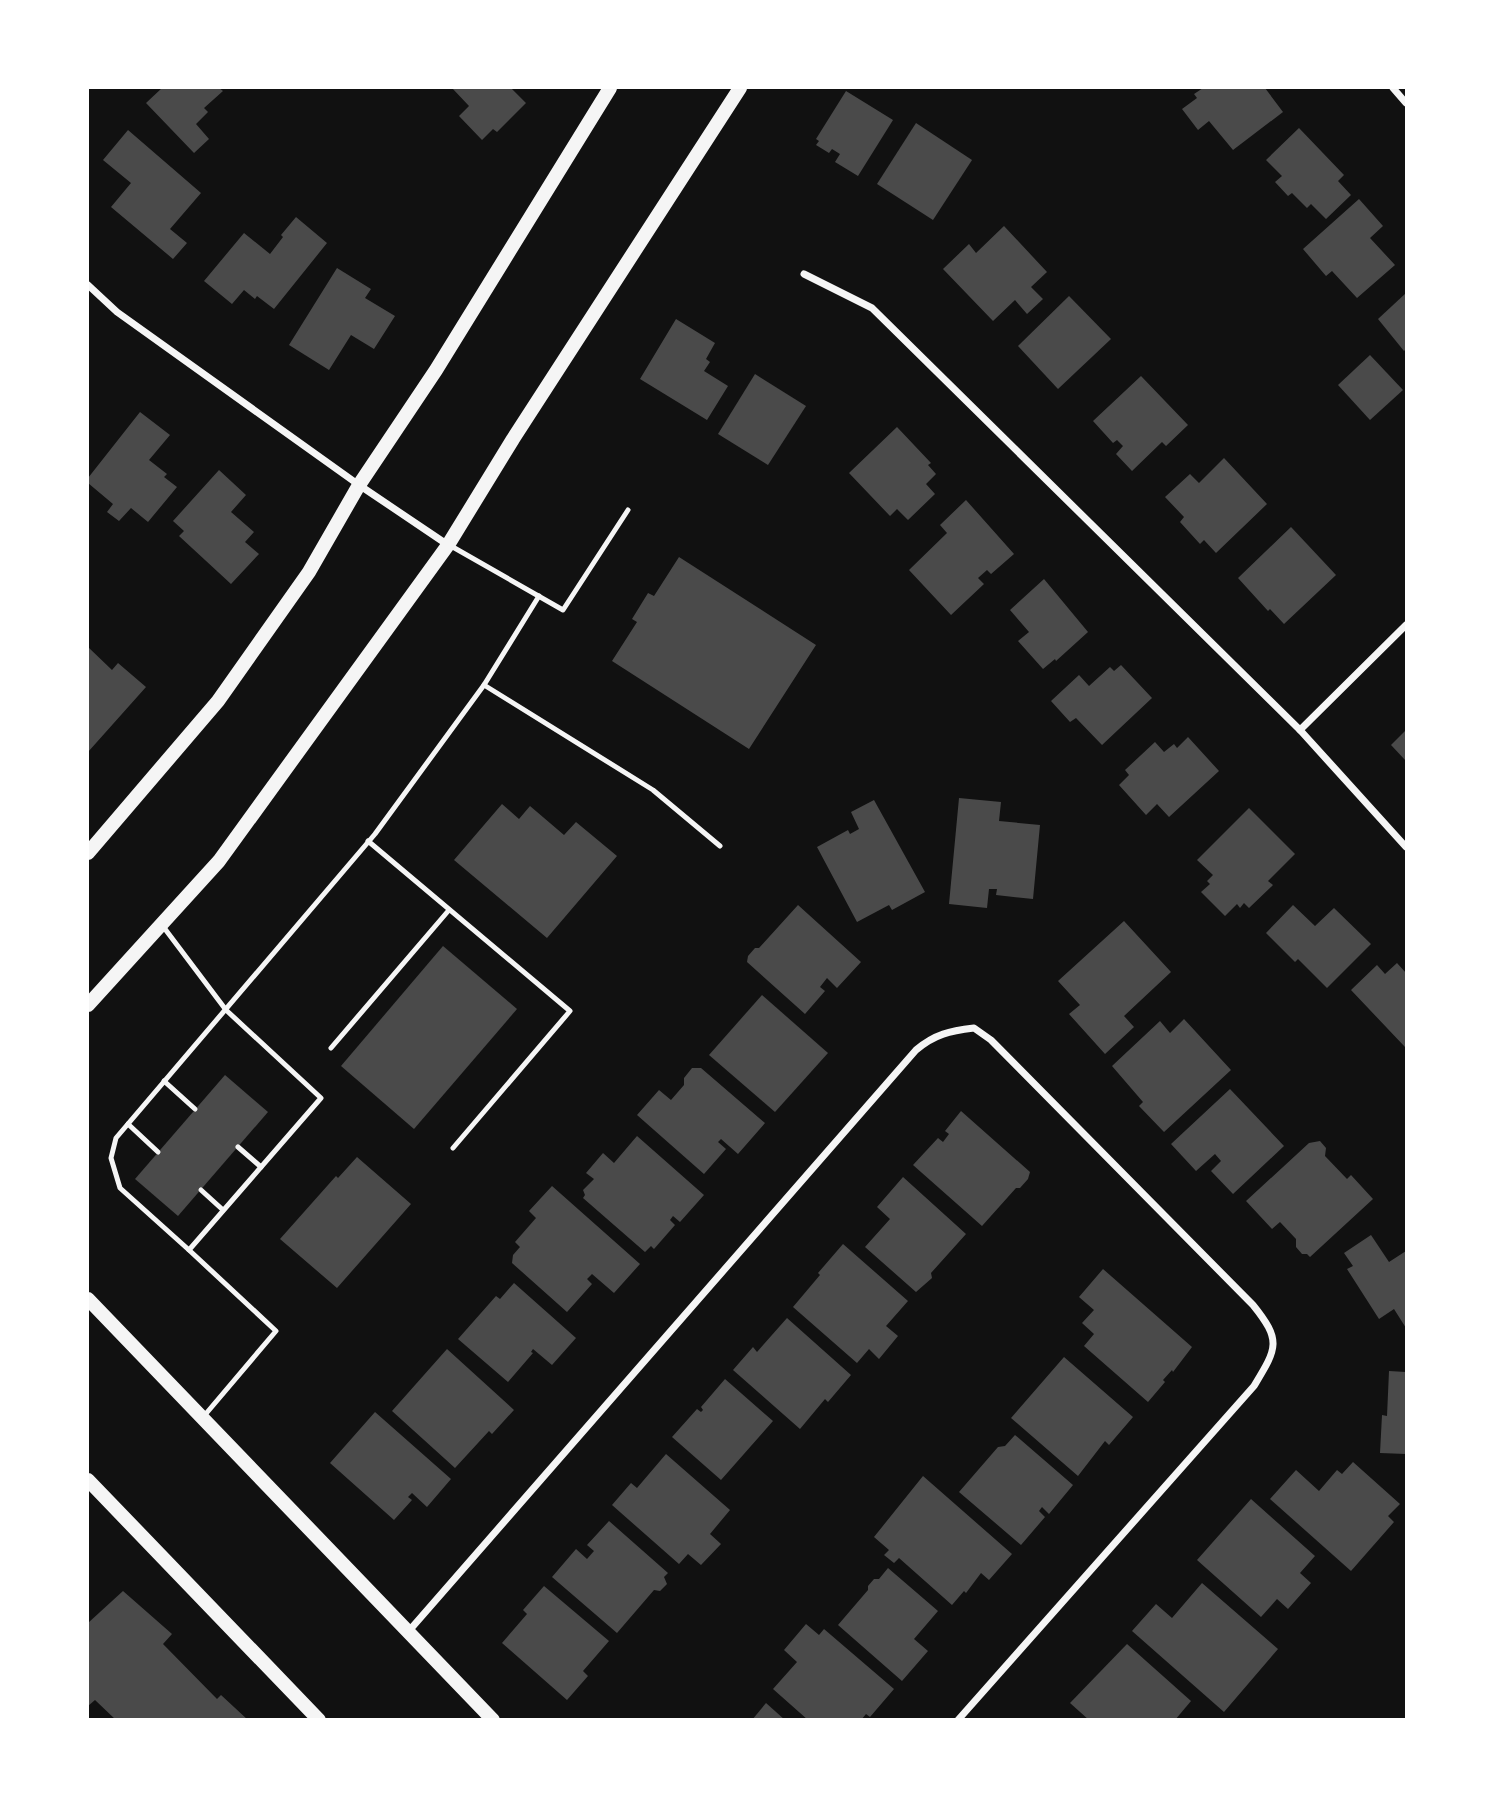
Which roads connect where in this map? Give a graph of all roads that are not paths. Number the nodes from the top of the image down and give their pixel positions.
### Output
1 (610, 88) edge
2 (740, 88) edge
3 (1392, 88) edge
4 (1406, 103) edge
5 (804, 274) dead end
6 (88, 285) edge
7 (359, 485) junction
8 (628, 510) dead end
9 (448, 545) junction
10 (539, 596) junction
11 (1406, 625) edge
12 (484, 685) junction
13 (1300, 730) junction
14 (368, 842) junction
15 (720, 846) dead end
16 (1406, 847) edge
17 (88, 853) edge
18 (450, 910) junction
19 (162, 925) junction
20 (88, 1005) edge
21 (226, 1010) junction
22 (331, 1048) dead end
23 (164, 1081) junction
24 (195, 1109) dead end
25 (128, 1124) junction
26 (238, 1147) dead end
27 (453, 1148) dead end
28 (158, 1152) dead end
29 (261, 1167) junction
30 (201, 1190) dead end
31 (223, 1210) junction
32 (189, 1250) junction
33 (88, 1299) edge
34 (202, 1418) junction
35 (88, 1480) edge
36 (407, 1632) junction
37 (319, 1720) edge
38 (493, 1720) edge
39 (958, 1720) edge

1 - 7 main road
2 - 9 main road
3 - 4 street
5 - 13 street
6 - 7 street
7 - 9 street
7 - 17 main road
8 - 10 lane
9 - 10 lane
9 - 19 main road
10 - 12 lane
11 - 13 street
12 - 14 lane
12 - 15 lane
13 - 16 street
14 - 18 lane
14 - 21 lane
18 - 22 lane
18 - 27 lane
19 - 20 main road
19 - 21 lane
21 - 23 lane
21 - 29 lane
23 - 24 lane
23 - 25 lane
25 - 28 lane
25 - 32 lane
26 - 29 lane
29 - 31 lane
30 - 31 lane
31 - 32 lane
32 - 34 lane
33 - 34 main road
34 - 36 main road
35 - 37 main road
36 - 38 main road
36 - 39 street

